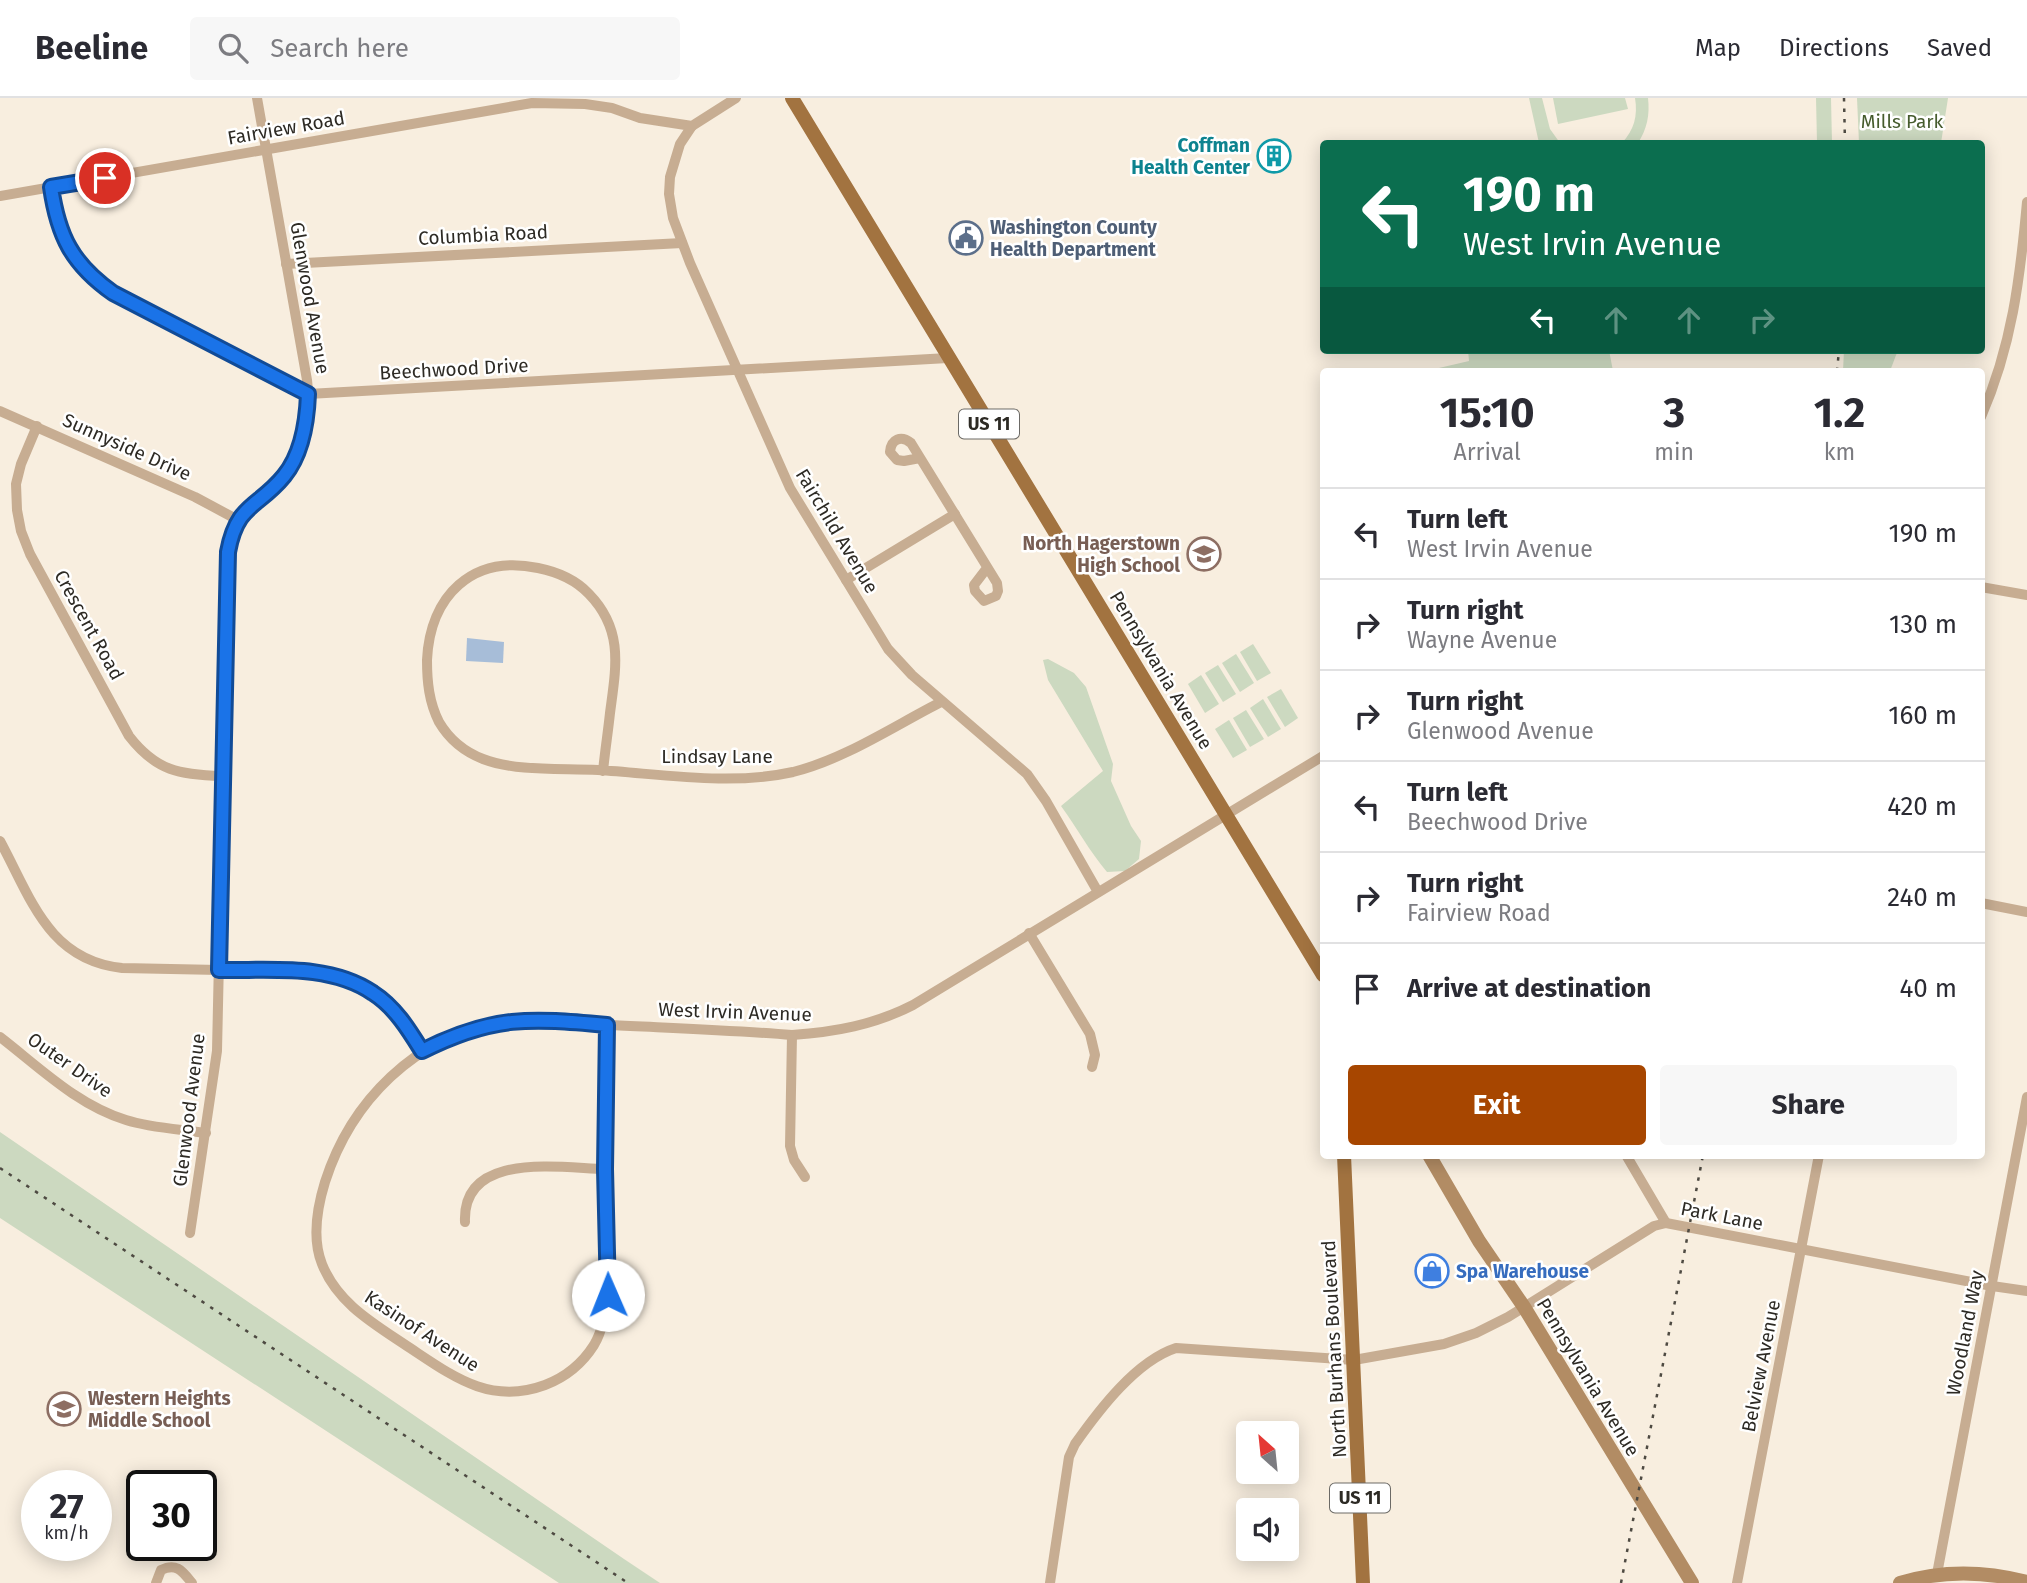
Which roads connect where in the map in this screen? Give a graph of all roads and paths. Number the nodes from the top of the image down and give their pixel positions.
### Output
1 (257, 98) edge
2 (736, 98) edge
3 (792, 98) edge
4 (692, 126) junction
5 (267, 150) junction
6 (51, 187) junction
7 (0, 196) edge
8 (2027, 202) edge
9 (682, 243) junction
10 (2025, 252) edge
11 (286, 264) junction
12 (948, 358) junction
13 (737, 370) junction
14 (308, 394) junction
15 (1985, 407) edge
16 (0, 411) edge
17 (37, 426) junction
18 (920, 458) dead end
19 (955, 513) junction
20 (238, 520) junction
21 (987, 568) dead end
22 (846, 580) junction
23 (1985, 588) edge
24 (2027, 595) edge
25 (942, 702) junction
26 (1320, 758) edge
27 (603, 771) junction
28 (222, 776) junction
29 (1225, 815) junction
30 (0, 841) edge
31 (1098, 892) junction
32 (1985, 904) edge
33 (2027, 912) edge
34 (1029, 933) junction
35 (219, 970) junction
36 (1320, 970) edge
37 (607, 1025) junction
38 (792, 1035) junction
39 (0, 1037) edge
40 (422, 1051) junction
41 (1092, 1068) dead end
42 (2027, 1097) edge
43 (206, 1133) junction
44 (1344, 1159) edge
45 (1431, 1159) edge
46 (1628, 1159) edge
47 (1818, 1159) edge
48 (605, 1169) junction
49 (804, 1177) dead end
50 (322, 1191) joint
51 (465, 1222) dead end
52 (1667, 1223) junction
53 (190, 1233) dead end
54 (1802, 1249) junction
55 (1992, 1286) junction
56 (2027, 1291) edge
57 (1524, 1307) junction
58 (1354, 1360) junction
59 (1937, 1574) junction
60 (2027, 1582) edge
61 (156, 1583) edge
62 (192, 1583) edge
63 (1050, 1583) edge
64 (1363, 1583) edge
65 (1692, 1583) edge
66 (1737, 1583) edge
67 (1900, 1583) edge

1 - 5 street, Glenwood Avenue
2 - 4 street
3 - 12 main road, Pennsylvania Avenue / US 11
4 - 5 street, Fairview Road
4 - 9 street, Fairchild Avenue
5 - 6 street, Fairview Road
5 - 11 street, Glenwood Avenue
6 - 7 street, Fairview Road
6 - 14 street
8 - 10 street
9 - 11 street, Columbia Road
9 - 13 street, Fairchild Avenue
10 - 15 street
11 - 14 street, Glenwood Avenue
12 - 13 street, Beechwood Drive
12 - 29 main road, Pennsylvania Avenue / US 11
13 - 14 street, Beechwood Drive
13 - 22 street, Fairchild Avenue
14 - 20 street, Glenwood Avenue
16 - 17 street, Sunnyside Drive
17 - 20 street, Sunnyside Drive
17 - 28 street, Crescent Road
18 - 19 street
19 - 21 street
19 - 22 street
20 - 28 street, Glenwood Avenue
22 - 25 street, Fairchild Avenue
23 - 24 street
25 - 27 street, Lindsay Lane
25 - 31 street, Fairchild Avenue
26 - 29 street, West Irvin Avenue
27 - 27 street, Lindsay Lane
28 - 35 street, Glenwood Avenue
29 - 31 street, West Irvin Avenue
29 - 36 main road, Pennsylvania Avenue / US 11
30 - 35 street
31 - 34 street, West Irvin Avenue
32 - 33 street
34 - 38 street, West Irvin Avenue
34 - 41 street
35 - 40 street
35 - 43 street, Glenwood Avenue
37 - 38 street, West Irvin Avenue
37 - 40 street, West Irvin Avenue
37 - 48 street, Kasinof Avenue
38 - 49 street
39 - 43 street, Outer Drive
40 - 50 street, West Irvin Avenue
42 - 55 street, Woodland Way
43 - 53 street, Glenwood Avenue
44 - 58 main road, North Burhans Boulevard / US 11
45 - 57 main road, Pennsylvania Avenue
46 - 52 street
47 - 54 street, Belview Avenue
48 - 50 street, Kasinof Avenue
48 - 51 street
52 - 54 street, Park Lane
52 - 57 street, Park Lane
54 - 55 street, Park Lane
54 - 66 street, Belview Avenue
55 - 56 street, Park Lane
55 - 59 street, Woodland Way
57 - 58 street, Park Lane
57 - 65 main road, Pennsylvania Avenue
58 - 63 street, Park Lane
58 - 64 main road, North Burhans Boulevard / US 11
59 - 60 main road
59 - 67 main road
61 - 62 street

